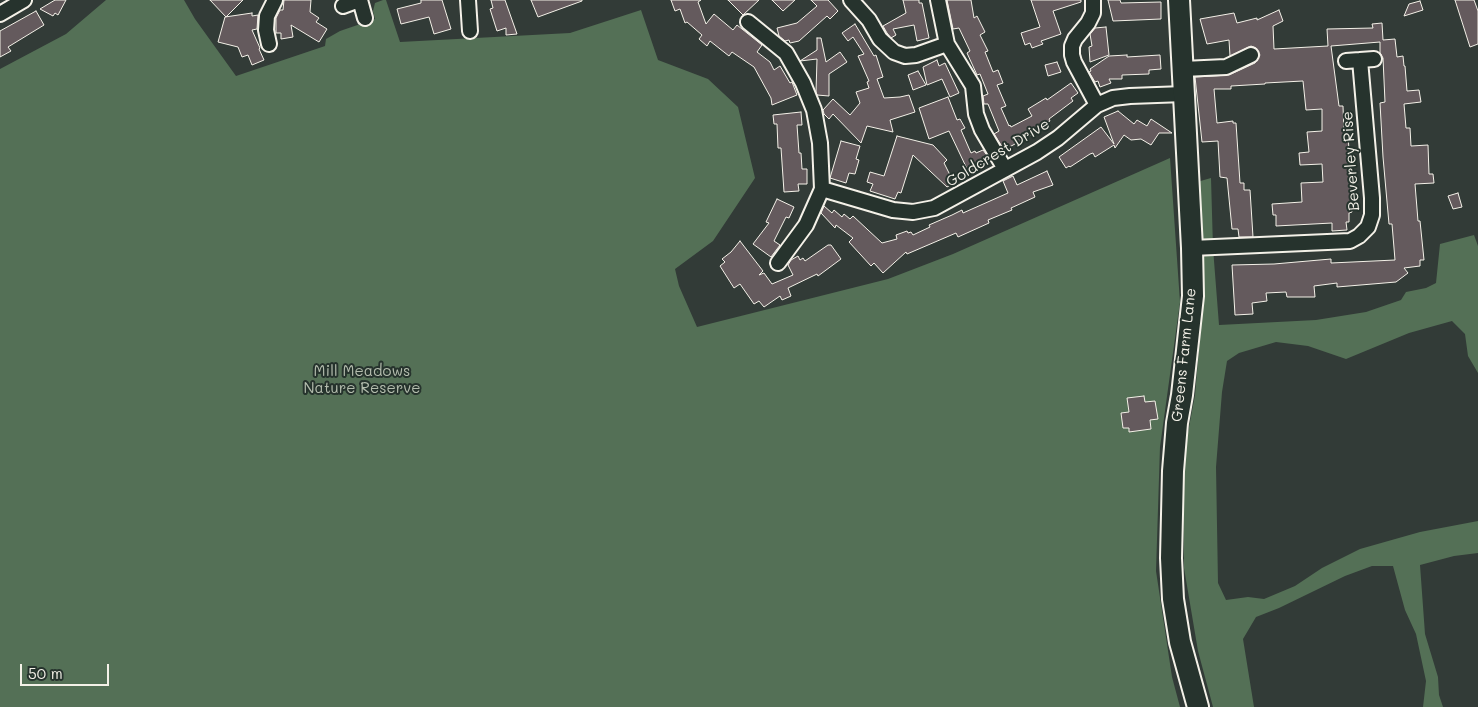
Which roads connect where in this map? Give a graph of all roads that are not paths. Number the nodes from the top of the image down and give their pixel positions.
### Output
1 (24, 0) edge
2 (275, 0) edge
3 (360, 0) edge
4 (468, 0) edge
5 (851, 0) edge
6 (938, 0) edge
7 (1093, 0) edge
8 (1179, 0) edge
9 (343, 6) dead end
10 (0, 14) edge
11 (365, 18) dead end
12 (748, 22) dead end
13 (470, 31) dead end
14 (269, 44) dead end
15 (947, 44) junction
16 (1251, 55) dead end
17 (1374, 59) dead end
18 (1182, 69) junction
19 (1184, 94) junction
20 (1097, 105) junction
21 (1004, 169) junction
22 (822, 189) junction
23 (1192, 248) junction
24 (778, 263) dead end
25 (1198, 707) edge

1 - 10 street
2 - 14 street
3 - 9 street
3 - 11 street
4 - 13 street
5 - 15 street
6 - 15 street
7 - 20 street
8 - 18 street, Greens Farm Lane
12 - 22 street
15 - 21 street
16 - 18 street
17 - 23 street, Beverley Rise
18 - 19 street, Greens Farm Lane
19 - 20 street, Goldcrest Drive
19 - 23 street, Greens Farm Lane
20 - 21 street, Goldcrest Drive
21 - 22 street, Goldcrest Drive
22 - 24 street
23 - 25 street, Greens Farm Lane

